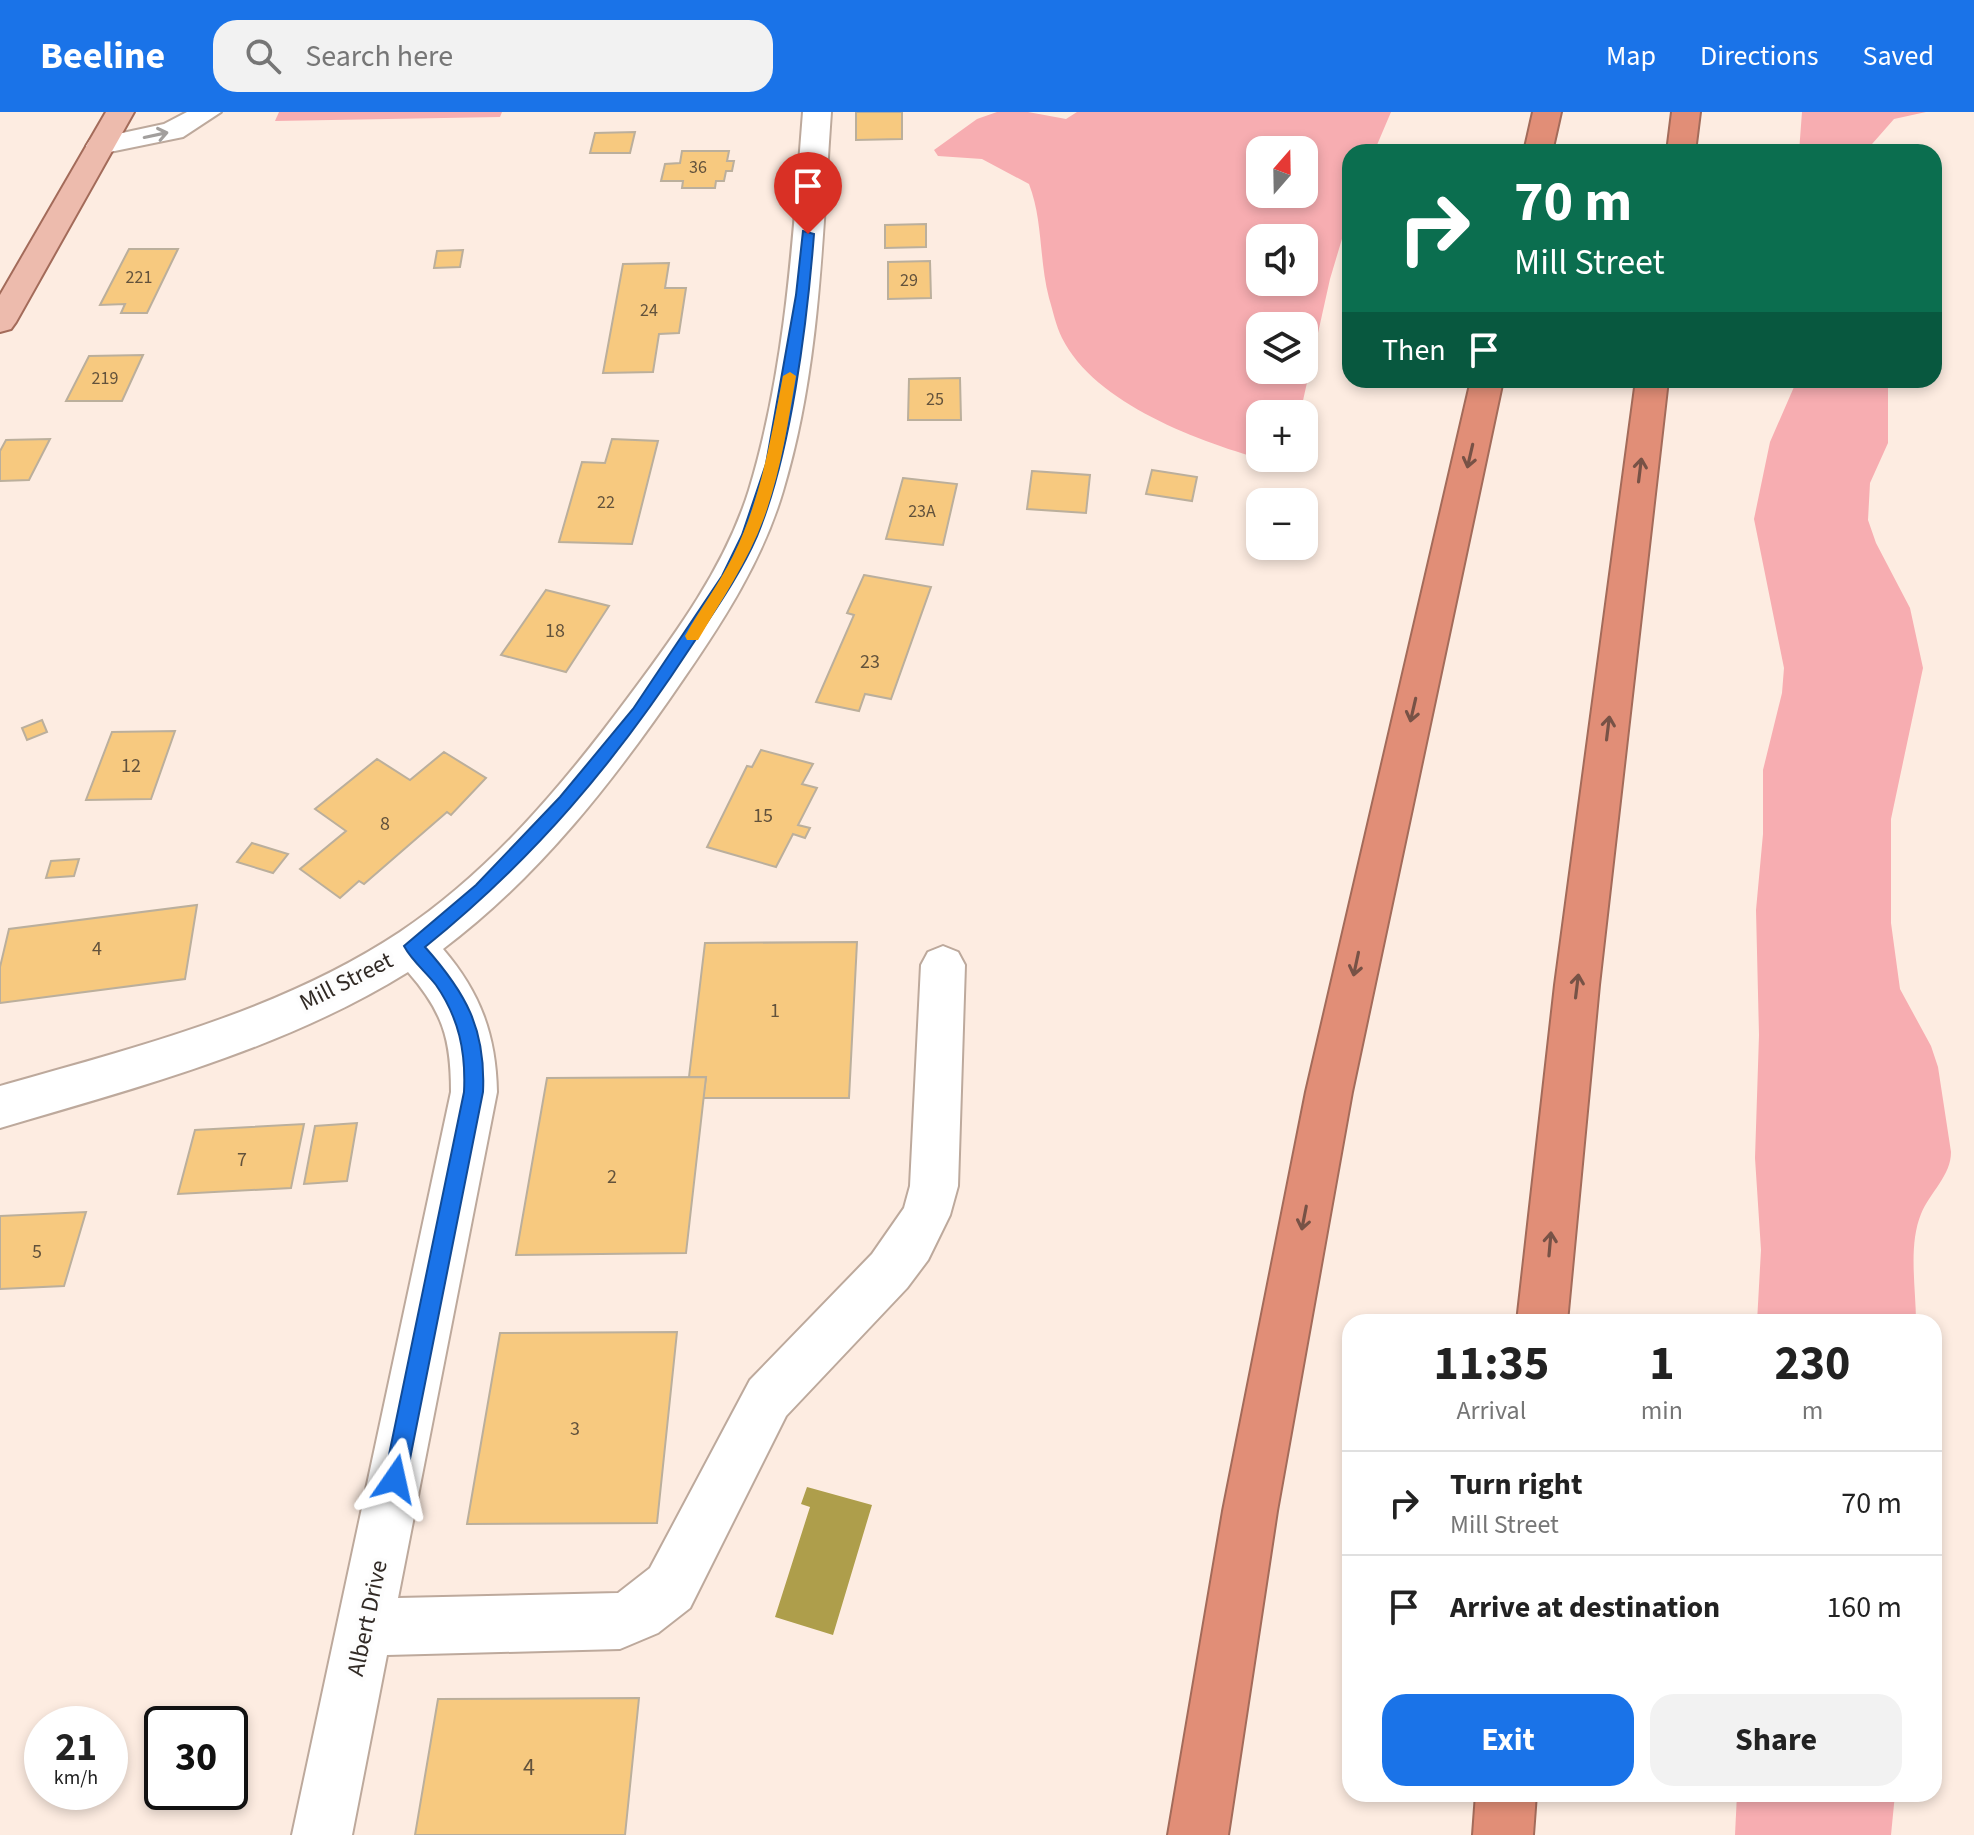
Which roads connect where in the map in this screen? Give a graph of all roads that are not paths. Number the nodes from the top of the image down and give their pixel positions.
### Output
1 (120, 112) edge
2 (207, 112) edge
3 (817, 112) edge
4 (1547, 112) edge
5 (1686, 112) edge
6 (1540, 144) edge
7 (1682, 144) edge
8 (100, 146) junction
9 (0, 322) edge
10 (1485, 388) edge
11 (1651, 388) edge
12 (413, 946) junction
13 (943, 965) dead end
14 (0, 1107) edge
15 (1543, 1314) edge
16 (365, 1627) junction
17 (1505, 1802) edge
18 (322, 1835) edge
19 (1198, 1835) edge
20 (1503, 1835) edge

1 - 8 main road
8 -> 2 street
3 - 12 street, Mill Street
4 - 6 highway
5 - 7 highway
8 - 9 main road
10 -> 19 highway
15 -> 11 highway
12 - 14 street, Mill Street
12 - 16 street, Albert Drive
13 - 16 street
16 - 18 street, Albert Drive
17 - 20 highway

